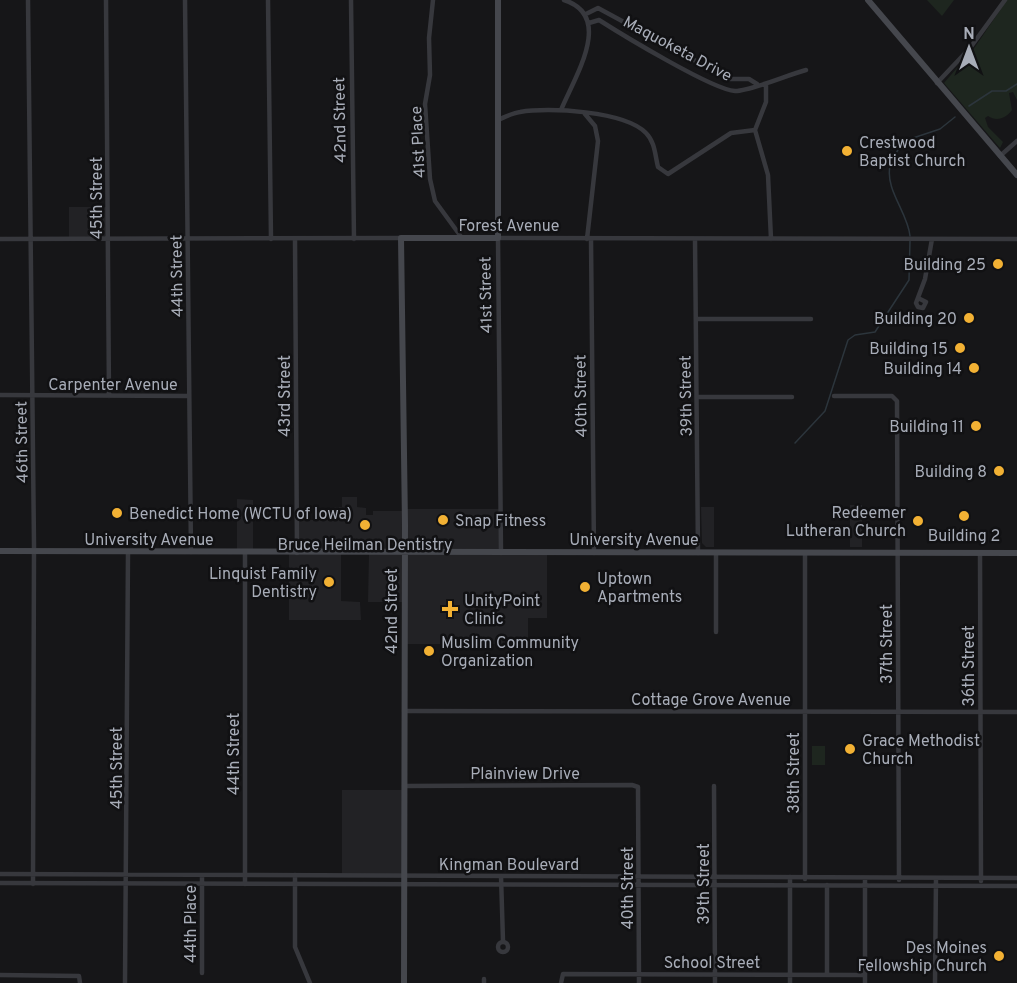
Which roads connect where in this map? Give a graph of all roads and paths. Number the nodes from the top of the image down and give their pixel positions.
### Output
1 (28, 0) edge
2 (106, 0) edge
3 (184, 0) edge
4 (268, 0) edge
5 (351, 0) edge
6 (433, 0) edge
7 (498, 0) edge
8 (564, 0) edge
9 (868, 0) edge
10 (1005, 0) edge
11 (586, 14) junction
12 (590, 22) junction
13 (806, 70) dead end
14 (937, 82) junction
15 (757, 84) junction
16 (766, 84) junction
17 (561, 110) junction
18 (584, 113) junction
19 (498, 120) junction
20 (754, 130) junction
21 (1017, 141) edge
22 (1000, 156) junction
23 (1017, 175) edge
24 (401, 238) junction
25 (462, 238) junction
26 (498, 238) junction
27 (589, 238) junction
28 (0, 239) edge
29 (31, 239) junction
30 (108, 239) junction
31 (271, 239) junction
32 (294, 239) junction
33 (354, 239) junction
34 (695, 239) junction
35 (771, 239) junction
36 (932, 239) junction
37 (1017, 239) edge
38 (187, 240) junction
39 (920, 299) dead end
40 (696, 319) junction
41 (811, 319) dead end
42 (0, 395) edge
43 (32, 395) junction
44 (109, 396) junction
45 (189, 396) junction
46 (834, 396) dead end
47 (697, 397) junction
48 (792, 397) dead end
49 (0, 552) edge
50 (33, 552) junction
51 (128, 552) junction
52 (191, 552) junction
53 (245, 552) junction
54 (297, 553) junction
55 (404, 553) junction
56 (501, 553) junction
57 (594, 553) junction
58 (698, 553) junction
59 (716, 553) junction
60 (805, 553) junction
61 (898, 553) junction
62 (980, 553) junction
63 (1017, 553) edge
64 (716, 632) dead end
65 (404, 711) junction
66 (805, 711) junction
67 (898, 712) junction
68 (980, 712) junction
69 (1017, 712) edge
70 (404, 786) junction
71 (714, 786) dead end
72 (639, 794) joint
73 (0, 874) edge
74 (33, 874) junction
75 (128, 874) junction
76 (202, 875) junction
77 (245, 875) junction
78 (295, 875) junction
79 (404, 876) junction
80 (501, 876) junction
81 (639, 876) junction
82 (715, 876) junction
83 (790, 877) junction
84 (805, 877) junction
85 (865, 878) junction
86 (899, 878) junction
87 (936, 878) junction
88 (981, 878) junction
89 (1017, 878) edge
90 (0, 884) edge
91 (33, 884) junction
92 (125, 884) junction
93 (202, 884) junction
94 (245, 884) junction
95 (295, 884) junction
96 (404, 885) junction
97 (502, 885) junction
98 (790, 885) junction
99 (805, 885) junction
100 (827, 885) junction
101 (865, 885) junction
102 (639, 886) junction
103 (715, 886) junction
104 (899, 886) junction
105 (936, 886) junction
106 (981, 886) junction
107 (1017, 886) edge
108 (503, 941) dead end
109 (202, 973) dead end
110 (639, 974) junction
111 (715, 974) junction
112 (0, 975) edge
113 (790, 975) junction
114 (827, 975) junction
115 (865, 975) junction
116 (80, 983) edge
117 (125, 983) edge
118 (310, 983) edge
119 (404, 983) edge
120 (561, 983) edge
121 (639, 983) edge
122 (715, 983) edge
123 (790, 983) edge
124 (865, 983) edge
125 (936, 983) edge

1 - 29 street, 46th Street
2 - 30 street, 45th Street
3 - 38 street, 44th Street
4 - 31 street
5 - 33 street, 42nd Street
6 - 25 street, 41st Place
7 - 19 main road, 41st Street
8 - 11 street
9 - 14 main road
10 - 14 street
11 - 12 street
11 - 15 street, Maquoketa Drive
12 - 15 street, Maquoketa Drive
12 - 17 street
13 - 16 street, Maquoketa Drive
14 - 22 main road
15 - 16 street, Maquoketa Drive
16 - 20 street
17 - 18 street
17 - 19 street
18 - 20 street
18 - 27 street, 40th Street
19 - 26 main road, 41st Street
20 - 35 street
21 - 22 street
22 - 23 main road
24 - 25 main road, Forest Avenue
24 - 33 street, Forest Avenue
24 - 55 main road, 42nd Street
25 - 26 main road, Forest Avenue
26 - 27 street, Forest Avenue
26 - 56 street, 41st Street
27 - 34 street, Forest Avenue
27 - 57 street, 40th Street
28 - 29 street, Forest Avenue
29 - 30 street, Forest Avenue
29 - 43 street, 46th Street
30 - 38 street, Forest Avenue
30 - 44 street, 45th Street
31 - 32 street, Forest Avenue
31 - 38 street, Forest Avenue
32 - 33 street, Forest Avenue
32 - 54 street, 43rd Street
34 - 35 street, Forest Avenue
34 - 40 street, 39th Street
35 - 36 street, Forest Avenue
36 - 37 street, Forest Avenue
36 - 39 street
38 - 45 street, 44th Street
40 - 41 street
40 - 47 street, 39th Street
42 - 43 street, Carpenter Avenue
43 - 44 street, Carpenter Avenue
43 - 50 street, 46th Street
44 - 45 street, Carpenter Avenue
45 - 52 street, 44th Street
46 - 61 street, 37th Street
47 - 48 street
47 - 58 street, 39th Street
49 - 50 main road, University Avenue
50 - 51 main road, University Avenue
50 - 74 street, 46th Street
51 - 52 main road, University Avenue
51 - 75 street, 45th Street
52 - 53 main road, University Avenue
53 - 54 main road, University Avenue
53 - 77 street, 44th Street
54 - 55 main road, University Avenue
55 - 56 main road, University Avenue
55 - 65 main road, 42nd Street
56 - 57 main road, University Avenue
57 - 58 main road, University Avenue
58 - 59 main road, University Avenue
59 - 60 main road, University Avenue
59 - 64 street
60 - 61 main road, University Avenue
60 - 66 street, 38th Street
61 - 62 main road, University Avenue
61 - 67 street, 37th Street
62 - 63 main road, University Avenue
62 - 68 street, 36th Street
65 - 66 street, Cottage Grove Avenue
65 - 70 main road, 42nd Street
66 - 67 street, Cottage Grove Avenue
66 - 84 street, 38th Street
67 - 68 street, Cottage Grove Avenue
67 - 86 street, 37th Street
68 - 69 street, Cottage Grove Avenue
68 - 88 street, 36th Street
70 - 72 street, Plainview Drive
70 - 79 main road, 42nd Street
71 - 82 street, 39th Street
72 - 81 street, 40th Street
73 - 74 street, Kingman Boulevard
74 - 75 street, Kingman Boulevard
74 - 91 street, 46th Street
75 - 76 street, Kingman Boulevard
75 - 92 street, 45th Street
76 - 77 street, Kingman Boulevard
76 - 93 street, 44th Place
77 - 78 street, Kingman Boulevard
77 - 94 street, 44th Street
78 - 79 street, Kingman Boulevard
78 - 95 street
79 - 80 street, Kingman Boulevard
79 - 96 main road, 42nd Street
80 - 81 street, Kingman Boulevard
80 - 97 street
81 - 82 street, Kingman Boulevard
81 - 102 street, 40th Street
82 - 83 street, Kingman Boulevard
82 - 103 street, 39th Street
83 - 84 street, Kingman Boulevard
83 - 98 street
84 - 85 street, Kingman Boulevard
84 - 99 street, 38th Street
85 - 86 street, Kingman Boulevard
85 - 101 street
86 - 87 street, Kingman Boulevard
86 - 104 street, 37th Street
87 - 88 street, Kingman Boulevard
87 - 105 street
88 - 89 street, Kingman Boulevard
88 - 106 street, 36th Street
90 - 91 street, Kingman Boulevard
91 - 92 street, Kingman Boulevard
92 - 93 street, Kingman Boulevard
92 - 117 street, 45th Street
93 - 94 street, Kingman Boulevard
93 - 109 street, 44th Place
94 - 95 street, Kingman Boulevard
95 - 96 street, Kingman Boulevard
95 - 118 street
96 - 97 street, Kingman Boulevard
96 - 119 main road, 42nd Street
97 - 102 street, Kingman Boulevard
97 - 108 street
98 - 99 street, Kingman Boulevard
98 - 103 street, Kingman Boulevard
98 - 113 street
99 - 100 street, Kingman Boulevard
100 - 101 street, Kingman Boulevard
100 - 114 street
101 - 104 street, Kingman Boulevard
101 - 115 street
102 - 103 street, Kingman Boulevard
102 - 110 street, 40th Street
103 - 111 street, 39th Street
104 - 105 street, Kingman Boulevard
105 - 106 street, Kingman Boulevard
105 - 125 street
106 - 107 street, Kingman Boulevard
110 - 111 street, School Street
110 - 120 street, School Street
110 - 121 street, 40th Street
111 - 113 street, School Street
111 - 122 street, 39th Street
112 - 116 street
113 - 114 street, School Street
113 - 123 street
114 - 115 street, School Street
115 - 124 street

